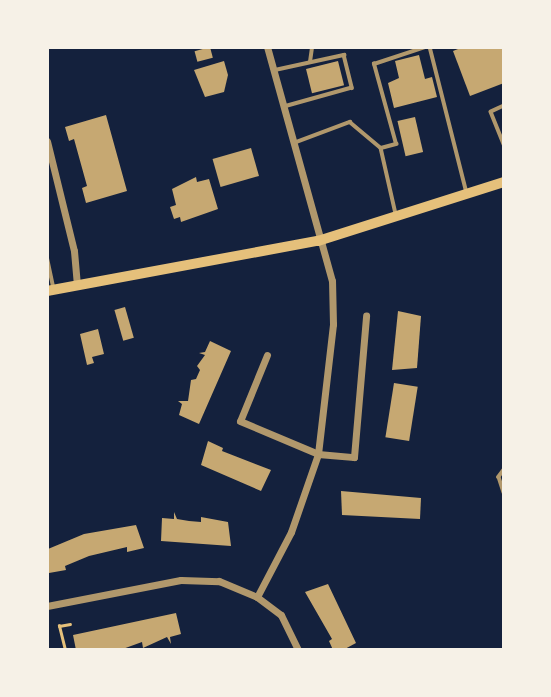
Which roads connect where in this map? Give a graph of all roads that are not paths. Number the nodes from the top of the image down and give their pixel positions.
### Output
1 (267, 47) edge
2 (312, 47) edge
3 (428, 47) edge
4 (310, 63) junction
5 (273, 71) junction
6 (504, 106) edge
7 (282, 108) junction
8 (47, 141) edge
9 (292, 143) junction
10 (504, 144) edge
11 (381, 148) junction
12 (504, 182) edge
13 (468, 195) junction
14 (397, 217) junction
15 (318, 241) junction
16 (47, 256) edge
17 (77, 286) junction
18 (51, 291) edge
19 (366, 316) dead end
20 (267, 355) dead end
21 (318, 454) junction
22 (504, 470) edge
23 (504, 492) edge
24 (257, 597) junction
25 (47, 606) edge
26 (47, 644) edge
27 (298, 650) edge

1 - 5 street
2 - 4 lane
3 - 11 lane
3 - 13 lane
4 - 5 lane
4 - 7 lane
5 - 7 street
6 - 10 lane
7 - 9 street
8 - 17 street
9 - 11 lane
9 - 15 street
11 - 14 lane
12 - 13 main road
13 - 14 main road
14 - 15 main road
15 - 17 main road
15 - 21 street
16 - 18 lane
17 - 18 main road
19 - 21 street
20 - 21 street
21 - 24 street
22 - 23 lane
24 - 25 street
24 - 27 street
25 - 26 lane

